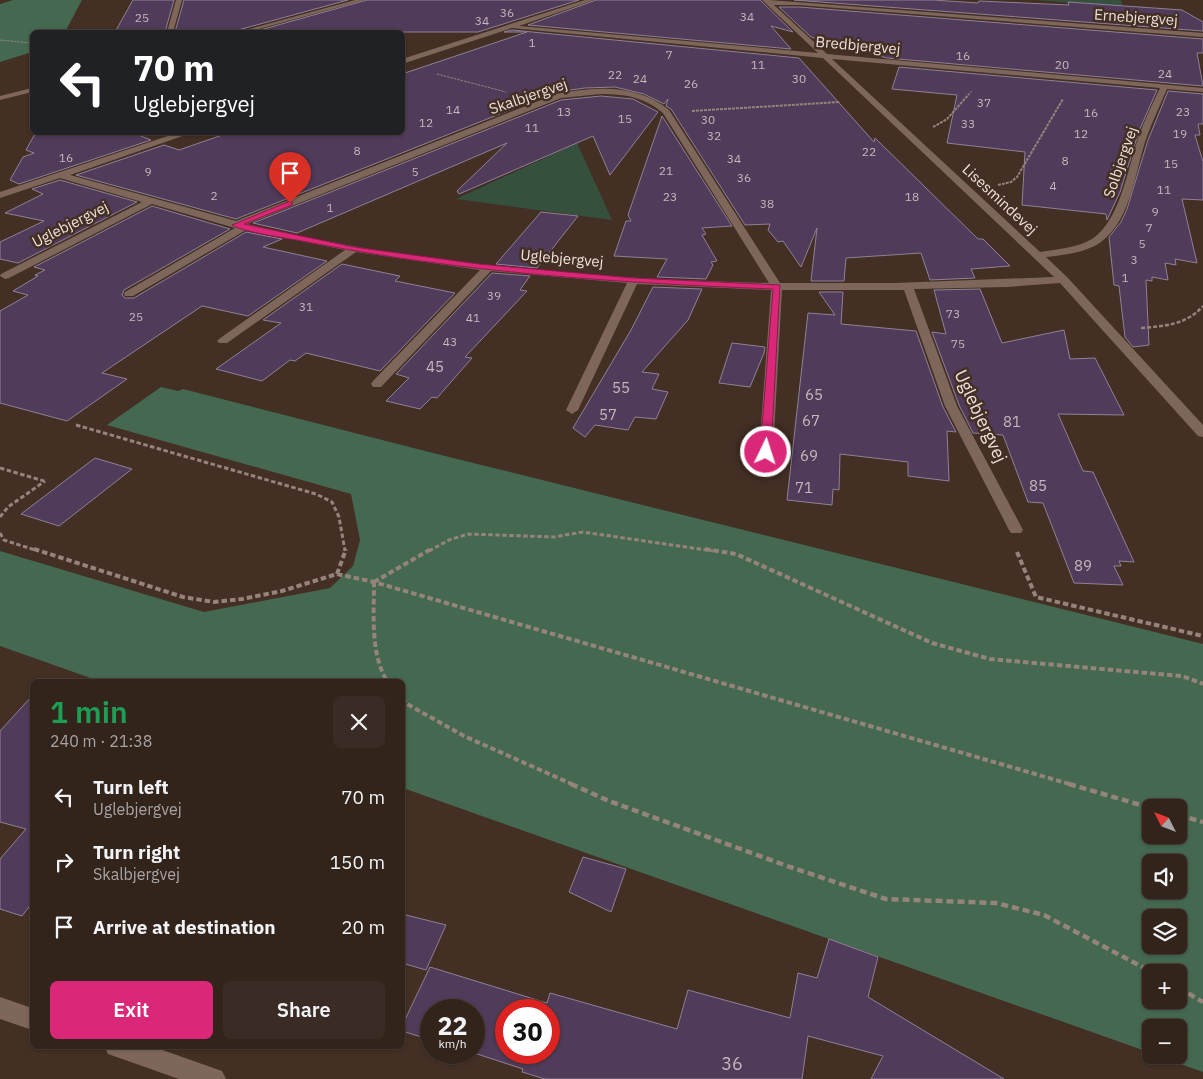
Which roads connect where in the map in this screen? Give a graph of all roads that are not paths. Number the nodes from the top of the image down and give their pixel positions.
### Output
1 (179, 0) edge
2 (362, 0) edge
3 (591, 0) edge
4 (766, 2) edge
5 (511, 26) junction
6 (171, 30) edge
7 (250, 30) edge
8 (1203, 35) edge
9 (825, 56) junction
10 (405, 61) edge
11 (1164, 87) junction
12 (30, 90) edge
13 (1203, 90) edge
14 (0, 98) edge
15 (181, 135) edge
16 (60, 175) junction
17 (0, 195) edge
18 (149, 202) junction
19 (240, 226) junction
20 (354, 249) junction
21 (1038, 255) junction
22 (488, 268) junction
23 (5, 276) dead end
24 (1063, 280) junction
25 (633, 281) junction
26 (777, 287) junction
27 (908, 287) junction
28 (129, 294) dead end
29 (223, 341) dead end
30 (377, 384) dead end
31 (572, 410) dead end
32 (1203, 433) edge
33 (766, 452) dead end
34 (1016, 530) road end
35 (0, 1008) edge
36 (30, 1018) edge
37 (125, 1049) edge
38 (214, 1079) edge

1 - 6 street
2 - 7 street
3 - 5 street
4 - 8 street, Ernebjergvej
4 - 9 street, Lisesmindevej
5 - 9 street, Bredbjergvej
5 - 10 street
9 - 11 street, Bredbjergvej
9 - 21 street, Lisesmindevej
11 - 13 street, Bredbjergvej
11 - 21 street, Solbjergvej
12 - 14 street
15 - 16 street
16 - 17 street
16 - 18 street, Uglebjergvej
18 - 19 street, Uglebjergvej
18 - 23 street, Uglebjergvej
19 - 20 street, Uglebjergvej
19 - 26 street, Skalbjergvej
19 - 28 street
20 - 22 street, Uglebjergvej
20 - 29 street
21 - 24 street, Lisesmindevej
22 - 25 street, Uglebjergvej
22 - 30 street
24 - 27 street, Uglebjergvej
24 - 32 street, Lisesmindevej
25 - 26 street, Uglebjergvej
25 - 31 street
26 - 27 street, Uglebjergvej
26 - 33 street
27 - 34 street, Uglebjergvej
35 - 36 street
37 - 38 street

